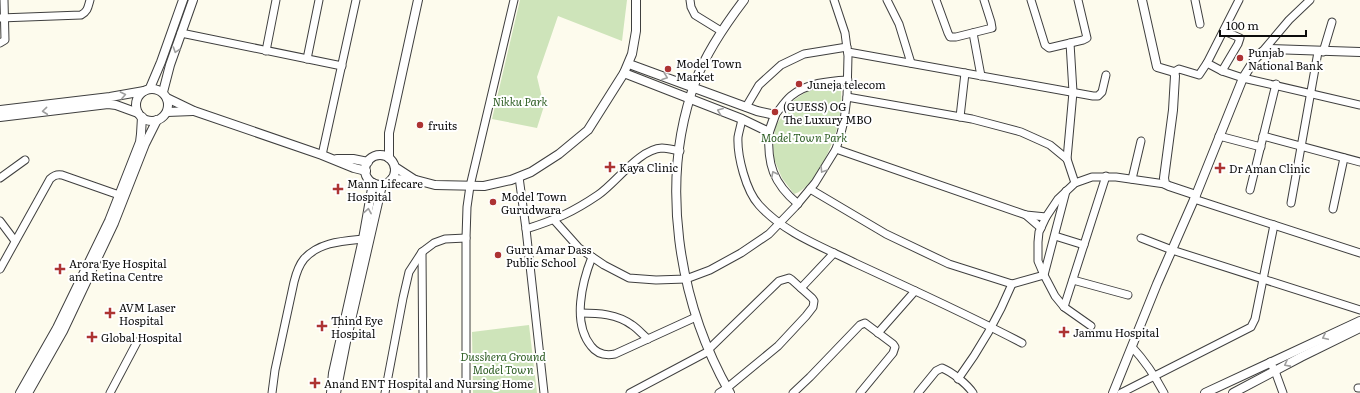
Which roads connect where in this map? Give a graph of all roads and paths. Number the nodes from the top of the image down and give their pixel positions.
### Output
1 (4, 0) edge
2 (90, 0) edge
3 (183, 0) edge
4 (193, 0) edge
5 (276, 0) edge
6 (319, 0) edge
7 (356, 0) edge
8 (418, 0) edge
9 (514, 0) edge
10 (636, 0) edge
11 (690, 0) edge
12 (744, 0) edge
13 (834, 0) edge
14 (887, 0) edge
15 (936, 0) edge
16 (984, 0) edge
17 (1031, 0) edge
18 (1078, 0) edge
19 (1142, 0) edge
20 (1195, 0) edge
21 (1239, 0) edge
22 (1310, 0) edge
23 (179, 12) junction
24 (188, 14) junction
25 (2, 18) edge
26 (1332, 22) dead end
27 (1200, 24) dead end
28 (721, 31) junction
29 (1224, 31) junction
30 (182, 33) junction
31 (973, 33) junction
32 (0, 43) edge
33 (1070, 43) junction
34 (266, 50) junction
35 (847, 50) junction
36 (1262, 52) junction
37 (1321, 52) junction
38 (1360, 52) edge
39 (307, 59) junction
40 (911, 63) junction
41 (1207, 63) junction
42 (628, 64) junction
43 (342, 66) junction
44 (1222, 71) junction
45 (964, 72) junction
46 (1174, 72) junction
47 (624, 73) junction
48 (1106, 75) dead end
49 (981, 76) junction
50 (1243, 78) junction
51 (848, 80) junction
52 (1276, 84) junction
53 (693, 88) junction
54 (147, 90) junction
55 (1073, 92) junction
56 (1311, 93) junction
57 (165, 95) junction
58 (847, 97) junction
59 (690, 99) junction
60 (1360, 105) edge
61 (746, 107) junction
62 (0, 110) edge
63 (194, 111) junction
64 (167, 112) junction
65 (140, 115) junction
66 (775, 115) junction
67 (0, 117) edge
68 (960, 117) junction
69 (742, 119) junction
70 (157, 120) junction
71 (768, 132) junction
72 (389, 133) junction
73 (1219, 136) junction
74 (1263, 136) junction
75 (1141, 141) dead end
76 (1301, 146) junction
77 (1260, 147) junction
78 (836, 149) junction
79 (680, 151) junction
80 (322, 155) junction
81 (379, 156) junction
82 (389, 158) junction
83 (1344, 158) junction
84 (334, 159) junction
85 (1067, 159) junction
86 (25, 160) dead end
87 (368, 162) junction
88 (1360, 162) edge
89 (394, 166) junction
90 (366, 171) junction
91 (1106, 176) junction
92 (519, 177) junction
93 (0, 178) edge
94 (392, 179) junction
95 (1132, 179) junction
96 (416, 180) junction
97 (373, 183) junction
98 (1076, 183) junction
99 (1165, 184) junction
100 (382, 185) junction
101 (470, 186) junction
102 (810, 189) junction
103 (1250, 190) dead end
104 (1066, 192) junction
105 (119, 195) junction
106 (1195, 197) junction
107 (1291, 203) dead end
108 (798, 204) junction
109 (1333, 209) dead end
110 (1026, 215) junction
111 (1046, 217) junction
112 (554, 220) junction
113 (0, 221) edge
114 (780, 223) junction
115 (1274, 225) junction
116 (1041, 228) junction
117 (526, 229) junction
118 (1054, 236) junction
119 (466, 238) junction
120 (1141, 238) dead end
121 (363, 239) junction
122 (15, 241) junction
123 (1084, 245) junction
124 (1172, 250) junction
125 (422, 252) junction
126 (1360, 252) edge
127 (834, 253) junction
128 (592, 257) junction
129 (0, 269) edge
130 (1044, 275) junction
131 (686, 279) junction
132 (1263, 279) junction
133 (1073, 280) junction
134 (1012, 284) junction
135 (801, 288) junction
136 (915, 291) junction
137 (1128, 295) dead end
138 (1064, 307) junction
139 (1360, 310) edge
140 (581, 312) junction
141 (696, 316) junction
142 (1360, 321) edge
143 (1091, 326) dead end
144 (991, 327) junction
145 (1360, 328) edge
146 (878, 333) junction
147 (648, 340) junction
148 (137, 342) dead end
149 (1022, 343) dead end
150 (1132, 346) junction
151 (709, 350) junction
152 (1270, 362) junction
153 (1275, 371) junction
154 (1155, 376) junction
155 (958, 379) junction
156 (729, 390) edge
157 (1237, 392) edge
158 (20, 393) edge
159 (28, 393) edge
160 (110, 393) edge
161 (272, 393) edge
162 (331, 393) edge
163 (336, 393) edge
164 (386, 393) edge
165 (423, 393) edge
166 (466, 393) edge
167 (544, 393) edge
168 (630, 393) edge
169 (719, 393) edge
170 (793, 393) edge
171 (860, 393) edge
172 (918, 393) edge
173 (972, 393) edge
174 (1113, 393) edge
175 (1121, 393) edge
176 (1164, 393) edge
177 (1205, 393) edge
178 (1283, 393) edge

1 - 25 street
2 - 25 street
3 - 23 street
4 - 24 street
5 - 34 street
6 - 39 street
7 - 43 street
8 - 72 street
9 - 101 street
10 - 42 street
11 - 28 street
12 - 28 street
13 - 35 street
14 - 40 street
15 - 31 street
16 - 31 street
17 - 33 street
18 - 33 street
19 - 46 street
20 - 27 street
21 - 29 street
22 - 36 street
23 - 24 street
23 - 54 street
24 - 30 street
25 - 32 street
26 - 37 street
28 - 53 street
29 - 41 street
29 - 44 street
30 - 34 street
30 -> 57 street
31 - 49 street
33 - 55 street
34 - 39 street
35 - 40 street
35 - 51 street
35 - 61 street
36 - 37 street
36 - 50 street
37 - 38 street
37 - 56 street
39 - 43 street
40 - 45 street
41 - 44 street
41 - 46 street
42 - 47 street
42 -> 53 street
43 - 80 street
44 - 50 street
45 - 49 street
45 - 68 street
46 - 99 street
47 - 59 street
47 - 92 street
48 - 55 street
49 - 55 street
50 - 52 street
50 - 73 street
51 - 58 street
51 - 66 street
52 - 56 street
52 - 74 street
53 - 59 street
53 - 61 street
54 - 57 street
62 -> 54 street
54 - 65 street
55 - 85 street
56 - 60 street
56 - 76 street
57 - 63 street
57 - 64 street
58 - 68 street
58 - 78 street
69 -> 59 street
59 - 79 street
61 - 66 street
63 - 64 street
63 - 80 street
64 - 70 street
65 -> 67 street
65 - 70 street
65 - 105 street
66 - 71 street
68 - 85 street
69 - 71 street
69 - 114 street
70 - 159 street
108 -> 71 street
72 - 81 street
72 - 82 street
73 - 77 street
73 - 106 street
74 - 76 street
74 - 77 street
75 - 95 street
76 - 83 street
76 - 107 street
77 - 103 street
78 -> 102 street
78 - 110 street
79 - 112 street
79 - 131 street
80 - 84 street
81 - 82 street
81 - 87 street
82 - 89 street
83 - 88 street
83 - 109 street
84 - 87 street
84 - 90 street
85 - 98 street
86 - 93 street
87 - 90 street
89 - 94 street
89 - 96 street
90 - 97 street
91 - 95 street
91 - 98 street
91 - 123 street
92 - 101 street
92 - 117 street
94 - 96 street
94 - 100 street
95 - 99 street
96 - 101 street
97 - 100 street
121 -> 97 street
98 - 104 street
99 - 106 street
100 - 163 street
101 - 119 street
102 - 108 street
102 - 134 street
104 - 111 street
104 - 118 street
105 - 122 street
105 - 158 street
106 - 115 street
106 - 124 street
108 - 114 street
110 - 111 street
110 - 116 street
111 - 116 street
112 - 117 street
112 - 128 street
113 - 122 street
114 - 127 street
114 - 131 street
115 - 126 street
115 - 132 street
116 - 130 street
117 - 167 street
118 - 123 street
118 - 130 street
119 - 125 street
119 - 166 street
120 - 124 street
121 - 161 street
121 - 162 street
122 - 129 street
123 - 133 street
124 - 132 street
124 - 150 street
125 - 164 street
125 - 165 street
127 - 135 street
127 - 136 street
128 - 131 street
128 - 140 street
130 - 134 street
130 - 138 street
131 - 141 street
132 - 139 street
132 - 154 street
133 - 137 street
133 - 138 street
134 - 144 street
135 - 151 street
135 - 156 street
136 - 144 street
136 - 146 street
138 - 143 street
140 - 147 street
140 - 147 street
141 - 147 street
141 - 151 street
142 -> 152 street
144 - 149 street
144 - 155 street
145 -> 153 street
146 - 170 street
146 - 171 street
148 - 160 street
150 - 154 street
150 - 174 street
151 - 156 street
151 - 168 street
152 - 153 street
152 - 177 street
153 - 157 street
153 - 178 street
154 - 175 street
154 - 176 street
155 - 172 street
155 - 173 street
156 - 169 street

